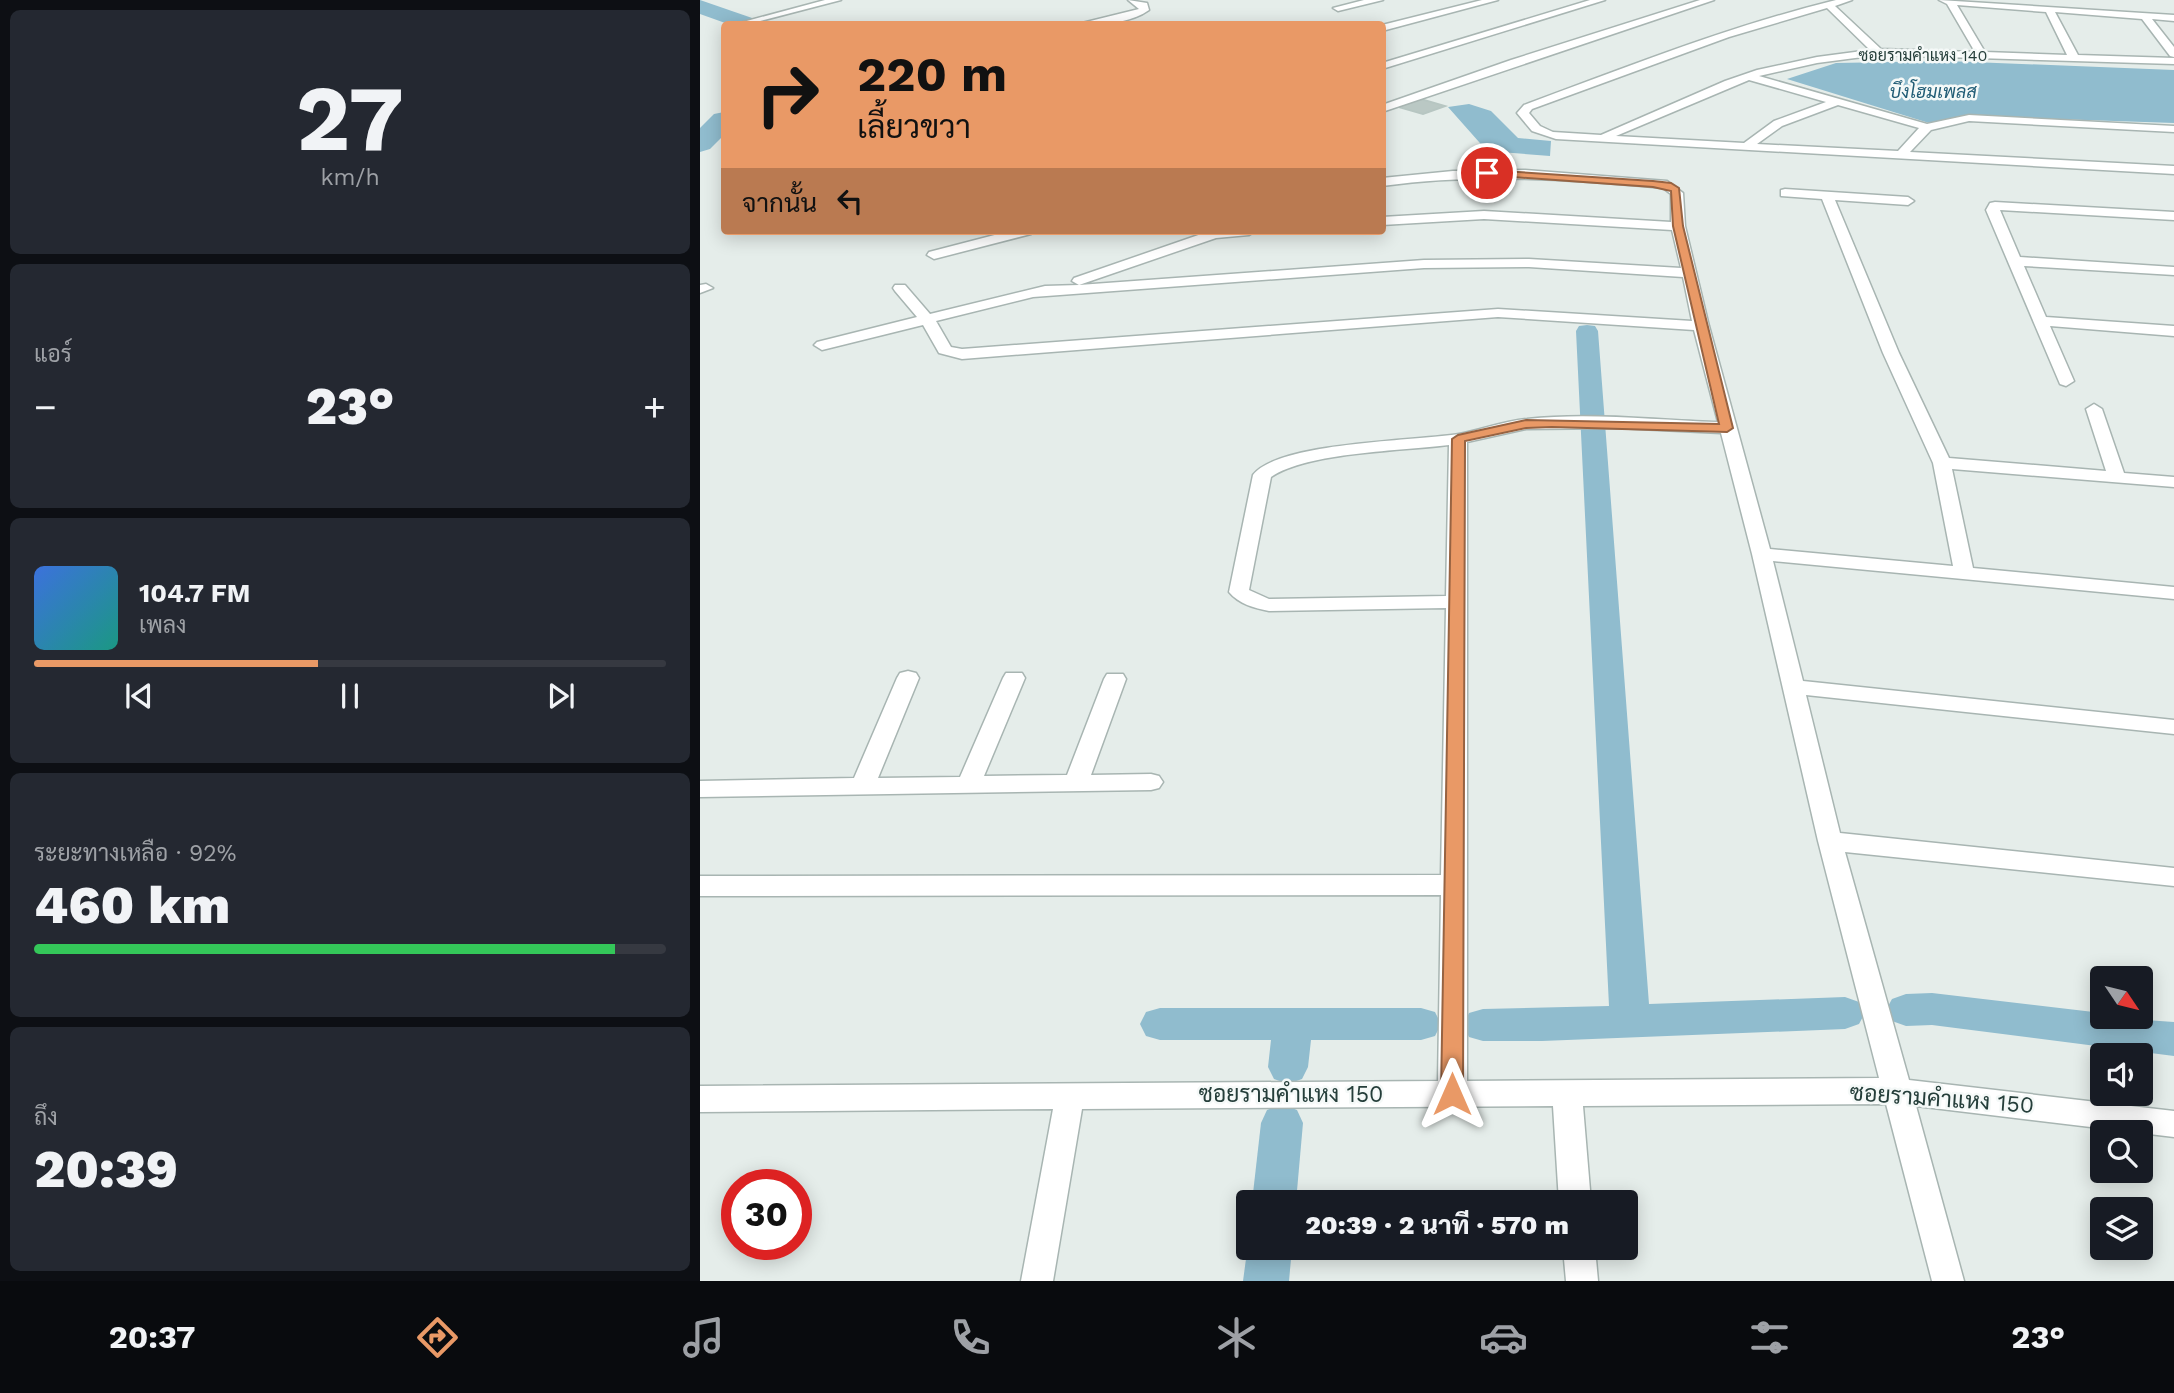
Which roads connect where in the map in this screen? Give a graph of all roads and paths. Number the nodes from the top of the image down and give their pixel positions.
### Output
1 (836, 0) edge
2 (1133, 0) edge
3 (1378, 0) edge
4 (1493, 0) edge
5 (1600, 0) edge
6 (1709, 0) edge
7 (1847, 0) edge
8 (1947, 1) edge
9 (1828, 4) junction
10 (1338, 8) dead end
11 (2049, 9) junction
12 (2145, 16) junction
13 (2174, 18) edge
14 (752, 21) edge
15 (1094, 21) edge
16 (1386, 27) edge
17 (1878, 52) junction
18 (1981, 54) junction
19 (2174, 54) edge
20 (2074, 58) junction
21 (2174, 61) edge
22 (1386, 65) edge
23 (1749, 76) junction
24 (1839, 102) junction
25 (1386, 108) edge
26 (1927, 127) junction
27 (2174, 129) edge
28 (1602, 138) junction
29 (1748, 146) junction
30 (1901, 155) junction
31 (2174, 170) edge
32 (1386, 182) edge
33 (1785, 193) dead end
34 (1827, 197) junction
35 (1908, 201) dead end
36 (2174, 216) edge
37 (1386, 221) edge
38 (1678, 226) junction
39 (1011, 235) edge
40 (1211, 235) edge
41 (934, 255) dead end
42 (2015, 261) junction
43 (1123, 268) junction
44 (2174, 271) edge
45 (1689, 273) junction
46 (1133, 286) junction
47 (900, 288) dead end
48 (1033, 293) junction
49 (927, 320) junction
50 (2040, 321) junction
51 (1701, 326) junction
52 (2174, 331) edge
53 (822, 345) dead end
54 (2066, 381) dead end
55 (2094, 410) dead end
56 (1727, 428) junction
57 (1458, 439) junction
58 (1942, 463) junction
59 (2118, 478) junction
60 (2174, 482) edge
61 (1762, 554) junction
62 (1965, 575) junction
63 (2174, 593) edge
64 (1456, 602) junction
65 (908, 678) dead end
66 (1014, 678) dead end
67 (1115, 679) dead end
68 (1794, 687) junction
69 (2174, 727) edge
70 (1151, 782) dead end
71 (1076, 783) junction
72 (969, 784) junction
73 (863, 786) junction
74 (700, 789) edge
75 (1830, 841) junction
76 (2174, 877) edge
77 (1452, 885) junction
78 (700, 886) edge
79 (1896, 1091) junction
80 (1567, 1093) junction
81 (1452, 1094) junction
82 (1070, 1095) junction
83 (700, 1099) edge
84 (2174, 1124) edge
85 (1574, 1190) edge
86 (1580, 1260) edge
87 (1037, 1281) edge
88 (1581, 1281) edge
89 (1948, 1281) edge

1 - 14 street
2 - 15 street
3 - 10 street
4 - 16 street
5 - 22 street
6 - 25 street
7 - 9 street
8 - 11 street
8 - 18 street
9 - 17 street
9 - 28 street
11 - 12 street
11 - 20 street
12 - 13 street
12 - 19 street
17 - 18 street, ซอยรามคำแหง 140
17 - 23 street, ซอยรามคำแหง 140
18 - 20 street, ซอยรามคำแหง 140
20 - 21 street, ซอยรามคำแหง 140
23 - 24 street
23 - 28 street, ซอยรามคำแหง 140
24 - 26 street
24 - 29 street
26 - 27 street
26 - 30 street
28 - 29 street
29 - 30 street
30 - 31 street
32 - 38 street
33 - 34 street
34 - 35 street
34 - 58 street
36 - 42 street
37 - 38 street
38 - 45 street
39 - 41 street
40 - 43 street
42 - 44 street
42 - 50 street
43 - 46 street
43 - 48 street
45 - 46 street
45 - 51 street
46 - 48 street
47 - 49 street
48 - 49 street
49 - 51 street
49 - 53 street
50 - 52 street
50 - 54 street
51 - 56 street
55 - 59 street
56 - 57 street
56 - 61 street
57 - 64 street
57 - 64 street
58 - 59 street
58 - 62 street
59 - 60 street
61 - 62 street
61 - 68 street
62 - 63 street
64 - 77 street
65 - 73 street
66 - 72 street
67 - 71 street
68 - 69 street
68 - 75 street
70 - 71 street
71 - 72 street
72 - 73 street
73 - 74 street
75 - 76 street
75 - 79 street
77 - 78 street
77 - 81 street
79 - 80 street, ซอยรามคำแหง 150
79 - 84 street, ซอยรามคำแหง 150
79 - 89 street
80 - 81 street, ซอยรามคำแหง 150
80 - 85 street
81 - 82 street, ซอยรามคำแหง 150
82 - 83 street, ซอยรามคำแหง 150
82 - 87 street
86 - 88 street

